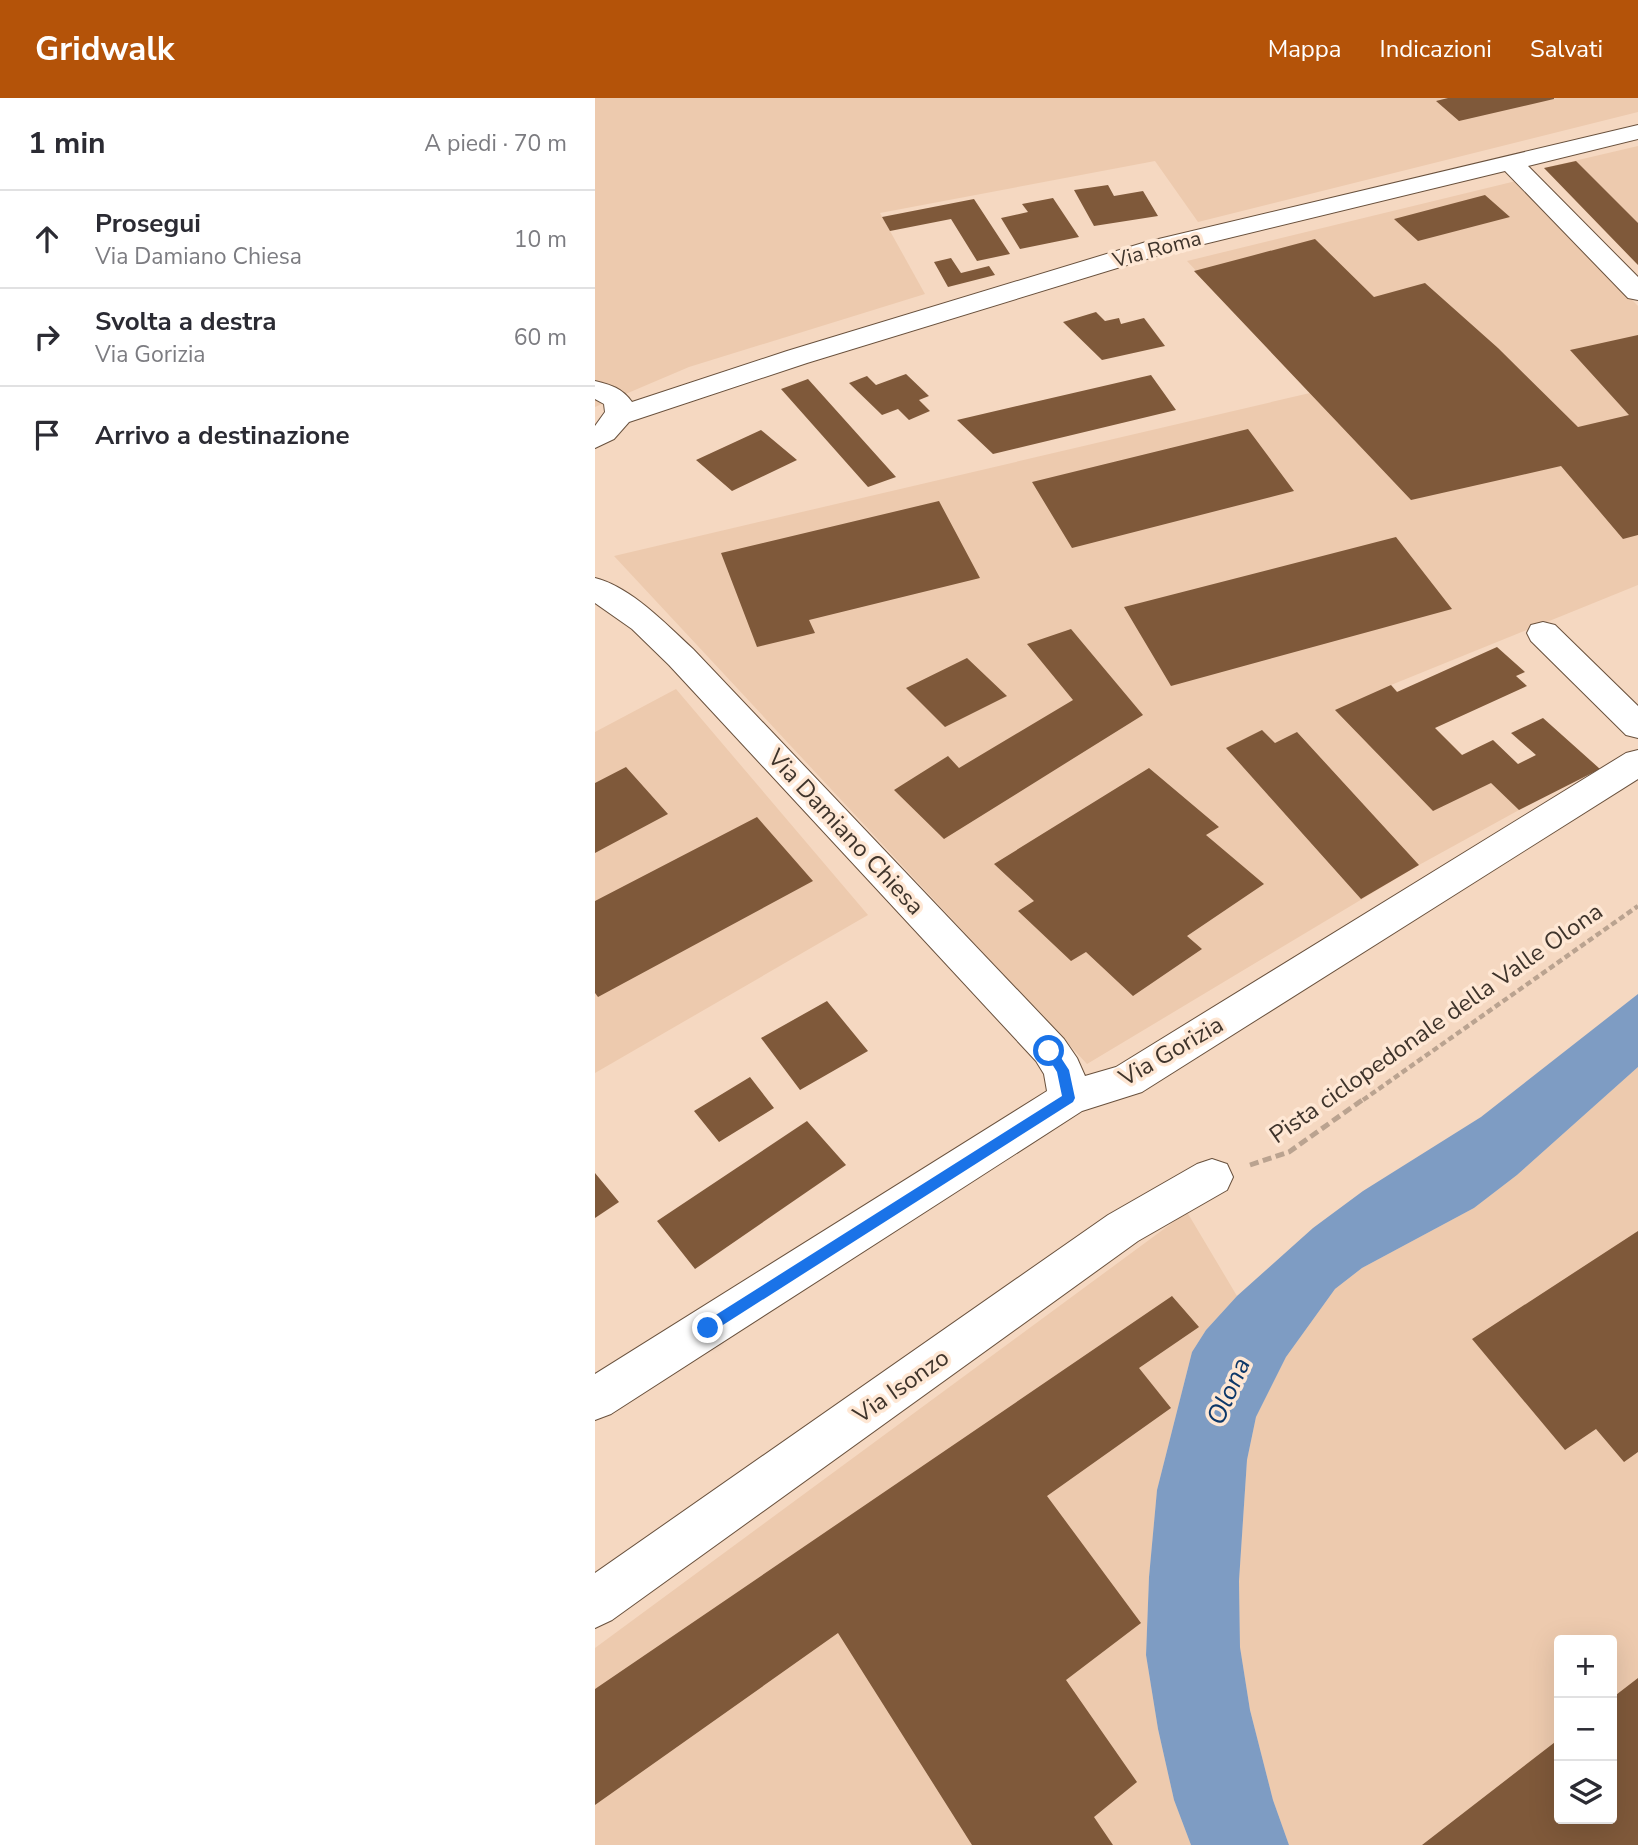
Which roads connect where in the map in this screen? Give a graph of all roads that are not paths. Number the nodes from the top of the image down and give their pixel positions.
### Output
1 (1638, 132) edge
2 (1510, 162) junction
3 (1638, 292) edge
4 (609, 401) edge
5 (595, 439) edge
6 (595, 588) edge
7 (1543, 633) dead end
8 (1638, 726) edge
9 (1638, 762) edge
10 (1069, 1098) junction
11 (1212, 1177) road end
12 (595, 1399) edge
13 (595, 1603) edge

1 - 2 street, Via Roma
2 - 3 street
2 - 4 street, Via Roma
4 - 5 street, Via Roma
6 - 10 street, Via Damiano Chiesa
7 - 8 street
9 - 10 street, Via Gorizia
10 - 12 street, Via Gorizia
11 - 13 street, Via Isonzo

